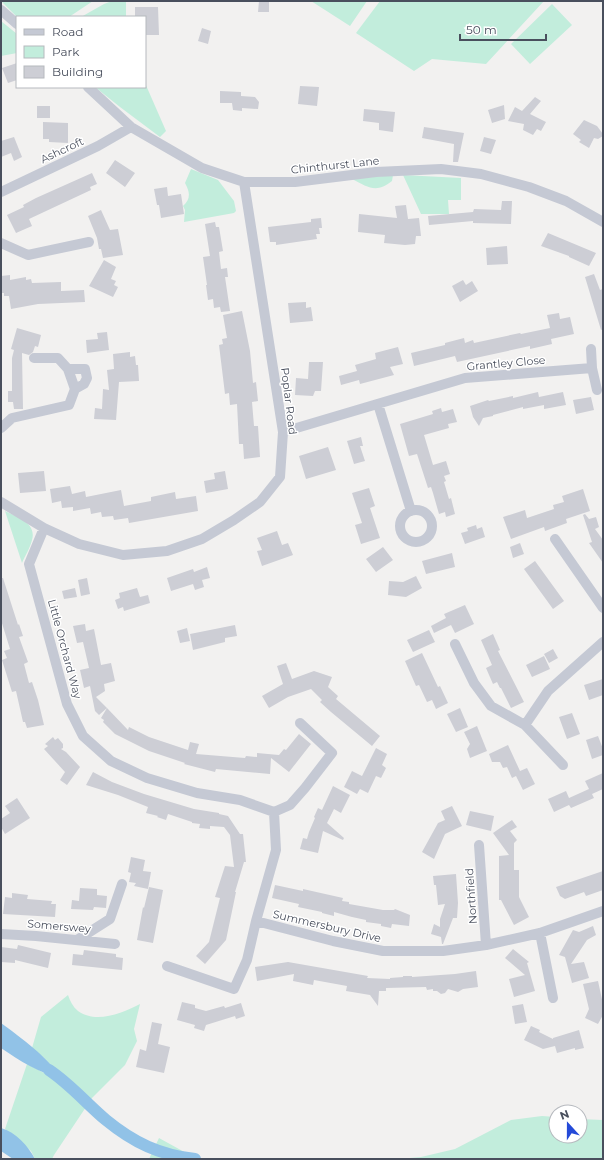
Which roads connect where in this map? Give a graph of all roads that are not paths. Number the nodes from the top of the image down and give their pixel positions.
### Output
1 (1, 10) edge
2 (16, 23) edge
3 (89, 88) edge
4 (131, 127) junction
5 (244, 182) junction
6 (1, 192) edge
7 (603, 222) edge
8 (88, 242) dead end
9 (1, 243) edge
10 (591, 349) dead end
11 (34, 358) dead end
12 (592, 368) junction
13 (68, 369) junction
14 (75, 389) junction
15 (597, 390) dead end
16 (378, 404) junction
17 (1, 428) edge
18 (283, 432) junction
19 (1, 502) edge
20 (411, 511) dead end
21 (44, 528) junction
22 (555, 539) dead end
23 (603, 608) edge
24 (603, 642) edge
25 (456, 644) dead end
26 (300, 723) dead end
27 (525, 725) junction
28 (563, 765) dead end
29 (274, 812) junction
30 (479, 845) dead end
31 (122, 884) dead end
32 (603, 910) edge
33 (256, 922) junction
34 (540, 933) junction
35 (1, 934) edge
36 (77, 940) junction
37 (115, 944) dead end
38 (486, 945) junction
39 (167, 966) dead end
40 (553, 998) dead end

1 - 2 street
3 - 4 street, Chinthurst Lane
4 - 5 street, Chinthurst Lane
4 - 6 street, Ashcroft
5 - 7 street, Chinthurst Lane
5 - 18 street, Poplar Road
8 - 9 street
10 - 12 street
11 - 13 street
12 - 15 street
12 - 16 street, Grantley Close
13 - 14 street
13 - 14 street
14 - 17 street
16 - 18 street, Grantley Close
16 - 20 street
18 - 21 street, Poplar Road
19 - 21 street, Poplar Road
21 - 29 street, Little Orchard Way
22 - 23 street
24 - 27 street
25 - 27 street
26 - 29 street
27 - 28 street
29 - 33 street, Summersbury Drive
30 - 38 street, Northfield
31 - 36 street
32 - 34 street, Summersbury Drive
33 - 38 street, Summersbury Drive
33 - 39 street, Summersbury Drive
34 - 38 street, Summersbury Drive
34 - 40 street
35 - 36 street, Somerswey
36 - 37 street, Somerswey

